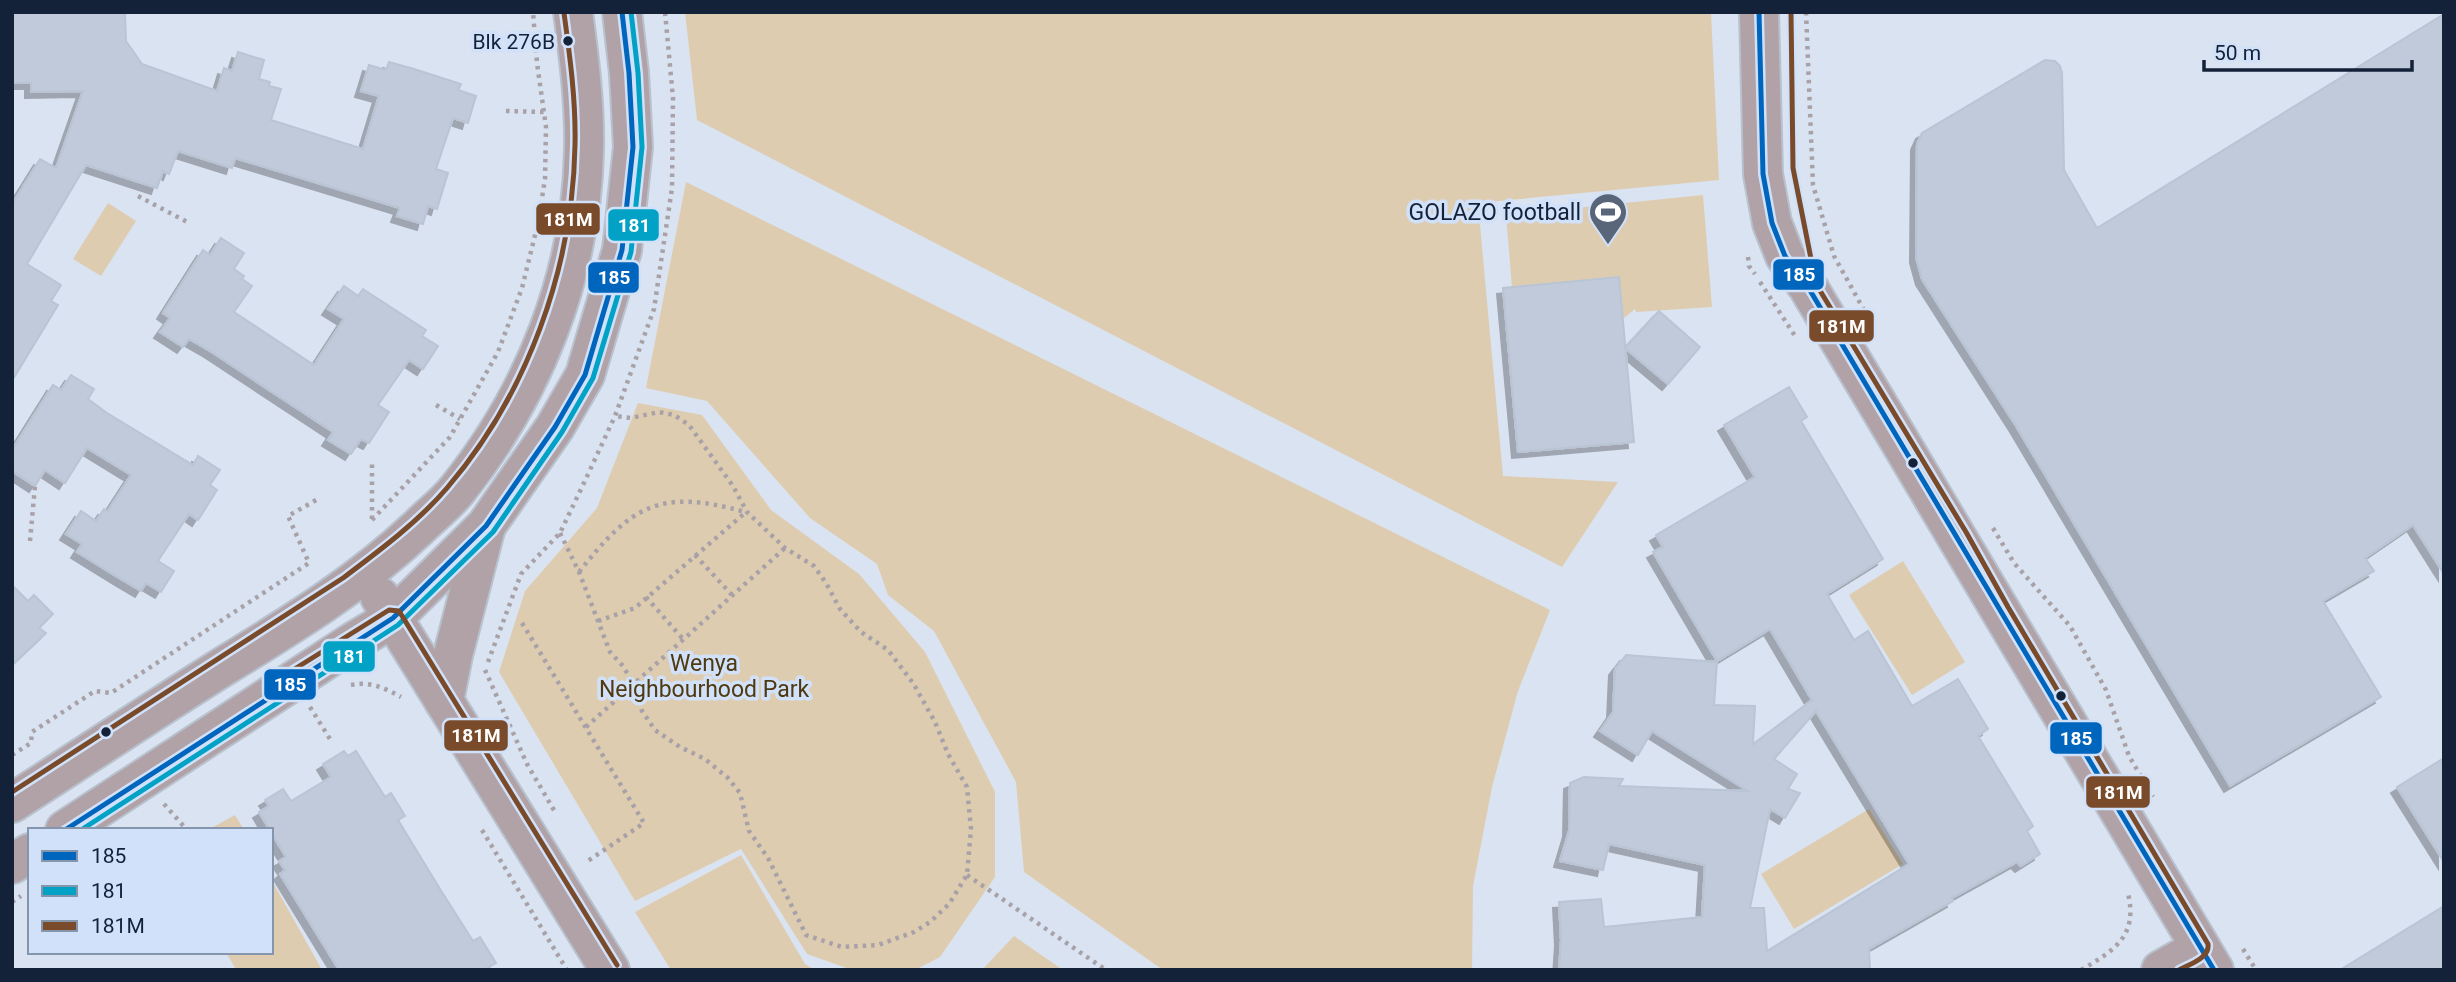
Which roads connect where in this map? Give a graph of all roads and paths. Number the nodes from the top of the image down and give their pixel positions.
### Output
1 (533, 12) edge
2 (573, 12) edge
3 (622, 12) edge
4 (665, 12) edge
5 (1759, 12) edge
6 (1782, 12) edge
7 (1806, 12) edge
8 (667, 32) dead end
9 (506, 111) dead end
10 (545, 112) junction
11 (138, 195) dead end
12 (189, 223) dead end
13 (1808, 287) junction
14 (1872, 326) dead end
15 (436, 405) dead end
16 (460, 419) junction
17 (372, 462) dead end
18 (35, 486) dead end
19 (318, 499) dead end
20 (747, 512) junction
21 (1987, 519) dead end
22 (486, 526) junction
23 (561, 533) junction
24 (30, 541) dead end
25 (785, 548) junction
26 (695, 555) junction
27 (579, 572) junction
28 (365, 575) junction
29 (732, 595) junction
30 (646, 597) junction
31 (393, 618) junction
32 (598, 621) junction
33 (522, 623) dead end
34 (683, 639) junction
35 (633, 683) junction
36 (340, 687) dead end
37 (318, 698) dead end
38 (404, 699) dead end
39 (444, 701) junction
40 (586, 727) junction
41 (330, 739) dead end
42 (12, 755) edge
43 (159, 798) dead end
44 (12, 803) edge
45 (2157, 804) dead end
46 (559, 819) dead end
47 (478, 825) dead end
48 (68, 828) edge
49 (185, 828) edge
50 (578, 852) dead end
51 (28, 854) edge
52 (584, 863) junction
53 (12, 864) edge
54 (591, 874) dead end
55 (967, 875) junction
56 (2128, 931) dead end
57 (2207, 959) edge
58 (567, 970) edge
59 (610, 970) edge
60 (1106, 970) edge
61 (2081, 970) edge
62 (2161, 970) edge

1 - 10 path
2 - 28 street
3 - 22 street
4 - 8 path
5 - 13 street
6 - 13 street
7 - 14 path
9 - 10 path
10 - 16 path
11 - 12 path
13 - 57 street
15 - 16 path
16 - 17 path
18 - 24 path
19 - 42 path
20 - 23 path
20 - 25 path
20 - 26 path
20 - 27 path
21 - 45 path
22 - 31 street
22 - 39 street
23 - 27 path
23 - 46 path
25 - 29 path
25 - 55 path
26 - 29 path
26 - 30 path
27 - 32 path
28 - 31 street
28 - 44 street
29 - 34 path
30 - 32 path
30 - 34 path
31 - 39 street
31 - 48 street
32 - 35 path
33 - 40 path
34 - 35 path
35 - 40 path
35 - 55 path
36 - 38 path
37 - 41 path
39 - 59 street
40 - 52 path
43 - 49 path
47 - 58 path
50 - 52 path
51 - 53 street
52 - 54 path
55 - 60 path
56 - 61 path
57 - 62 street

